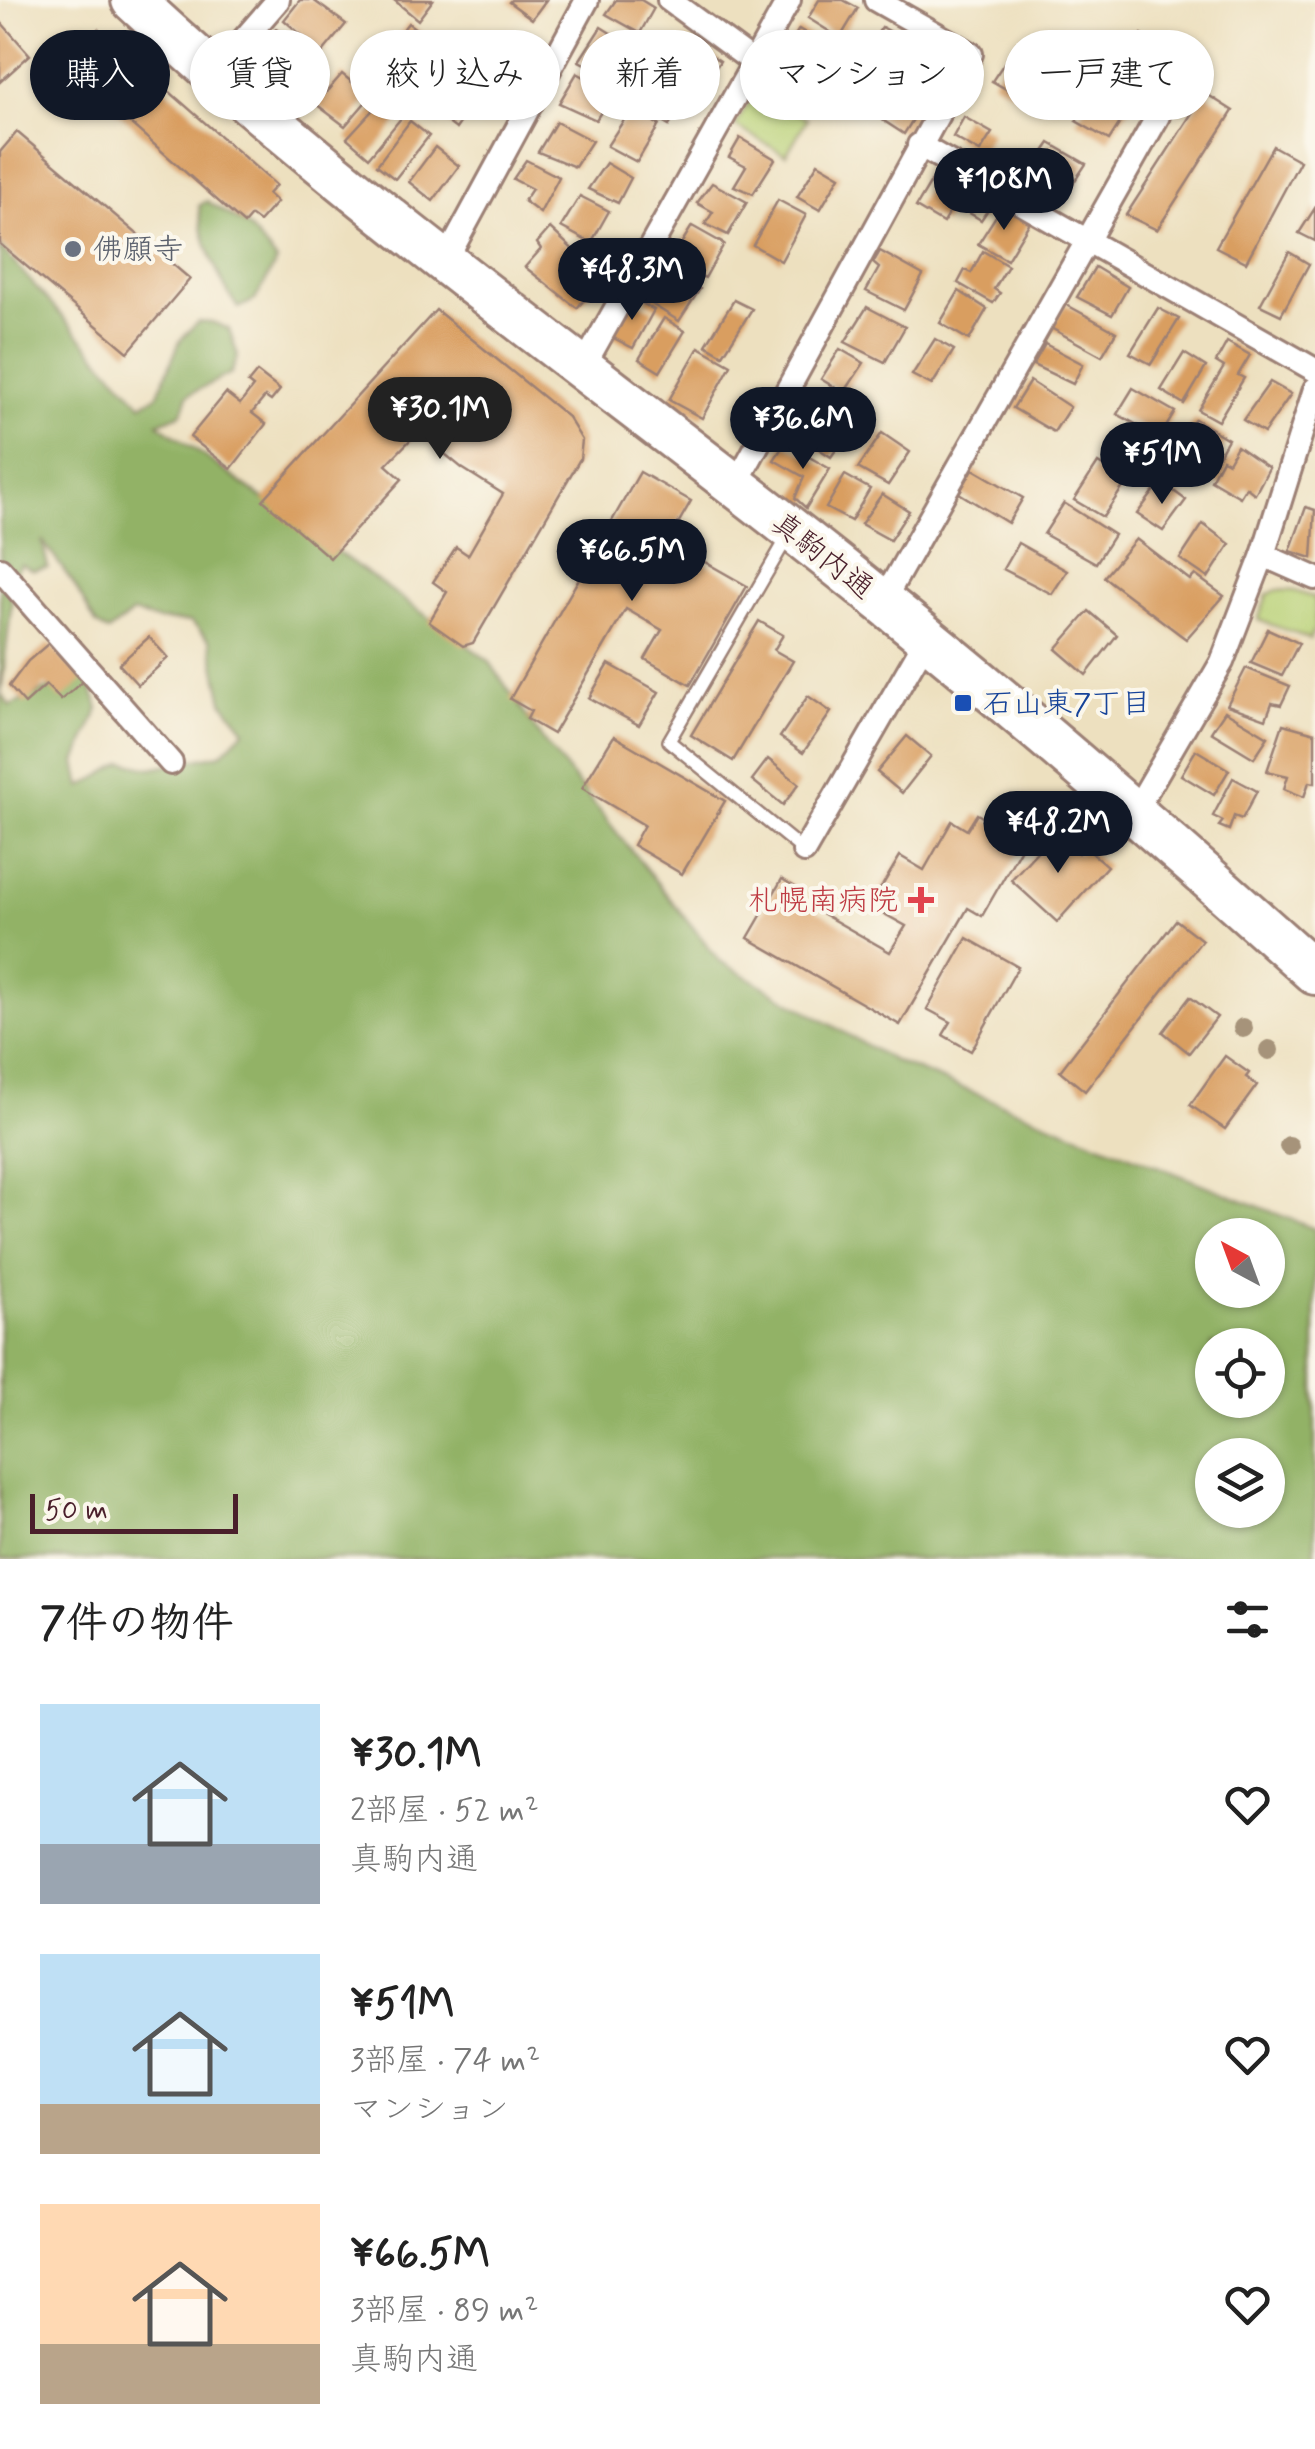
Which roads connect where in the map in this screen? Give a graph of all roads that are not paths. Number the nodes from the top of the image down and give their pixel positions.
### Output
1 (133, 0) edge
2 (278, 0) edge
3 (587, 0) edge
4 (669, 0) edge
5 (789, 0) edge
6 (876, 0) edge
7 (252, 30) edge
8 (771, 30) edge
9 (190, 53) edge
10 (740, 53) edge
11 (740, 84) edge
12 (270, 120) edge
13 (1156, 120) edge
14 (919, 145) junction
15 (1087, 238) junction
16 (446, 260) junction
17 (582, 369) junction
18 (1315, 370) edge
19 (1315, 390) edge
20 (734, 486) junction
21 (792, 530) junction
22 (1263, 556) junction
23 (0, 569) edge
24 (1315, 578) edge
25 (883, 601) junction
26 (927, 638) junction
27 (172, 762) dead end
28 (1134, 811) junction
29 (804, 852) joint
30 (1315, 973) edge

1 - 9 highway, 真駒内通
2 - 7 street
3 - 16 street
4 - 10 street
5 - 8 street
6 - 14 street
11 - 17 street
12 - 16 highway, 真駒内通
13 - 15 street
14 - 15 street
14 - 20 street
15 - 18 street
15 - 25 street
16 - 17 highway, 真駒内通
17 - 20 highway, 真駒内通
19 - 22 street
20 - 21 highway, 真駒内通
21 - 25 highway, 真駒内通
21 - 29 lane
22 - 24 street
22 - 28 street
23 - 27 street
25 - 26 highway, 真駒内通
26 - 28 highway, 真駒内通
26 - 29 street
28 - 30 highway, 真駒内通

